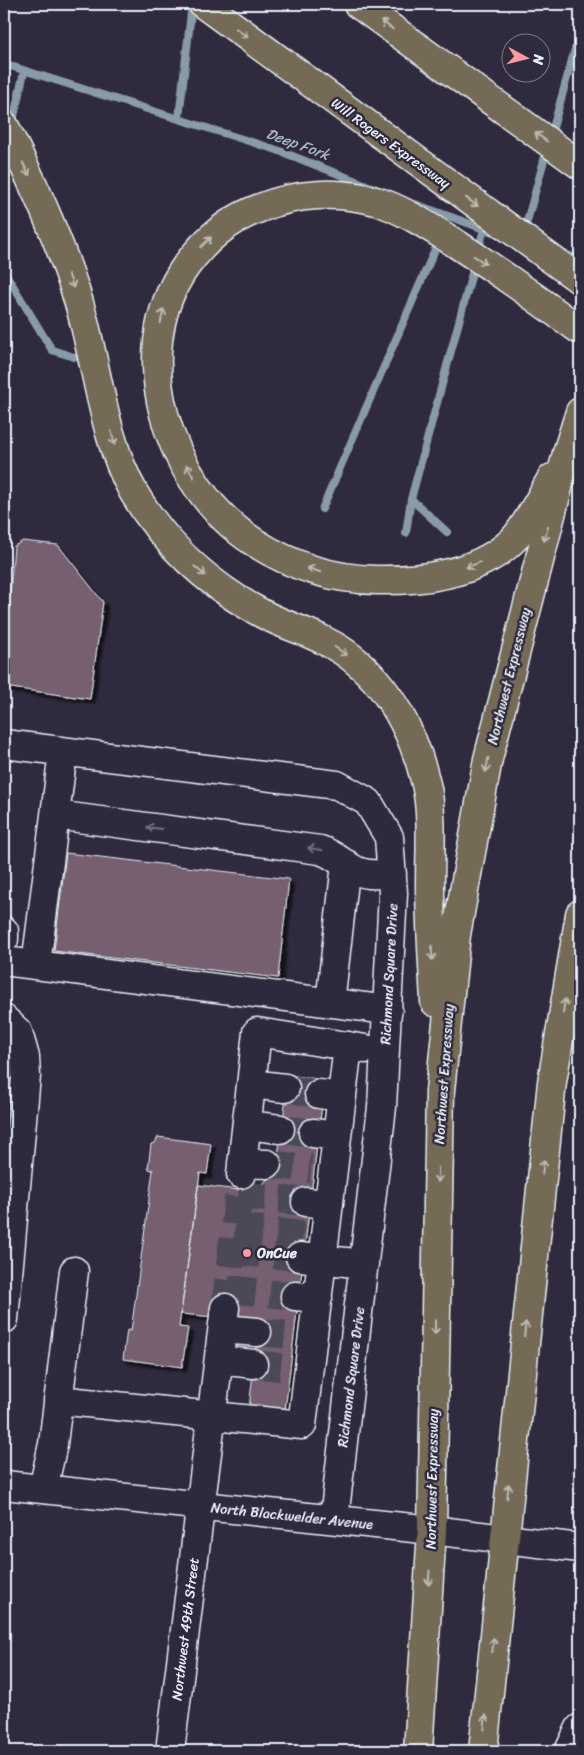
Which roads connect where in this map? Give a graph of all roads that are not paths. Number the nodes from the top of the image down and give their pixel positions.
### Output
1 (203, 4) edge
2 (358, 4) edge
3 (4, 126) edge
4 (580, 165) edge
5 (580, 280) edge
6 (580, 330) edge
7 (580, 412) edge
8 (567, 453) junction
9 (4, 744) edge
10 (63, 752) junction
11 (55, 815) junction
12 (346, 864) junction
13 (392, 874) junction
14 (580, 914) edge
15 (4, 931) edge
16 (4, 939) edge
17 (4, 961) edge
18 (36, 965) junction
19 (330, 1003) junction
20 (388, 1010) junction
21 (4, 1019) edge
22 (348, 1046) junction
23 (385, 1051) junction
24 (251, 1084) junction
25 (286, 1088) tunnel mouth
26 (440, 1091) junction
27 (246, 1125) junction
28 (280, 1129) tunnel mouth
29 (250, 1167) tunnel mouth
30 (312, 1247) junction
31 (364, 1264) junction
32 (74, 1271) dead end
33 (4, 1319) edge
34 (257, 1332) tunnel mouth
35 (219, 1360) junction
36 (253, 1364) tunnel mouth
37 (58, 1400) junction
38 (213, 1416) junction
39 (4, 1485) edge
40 (43, 1489) junction
41 (200, 1507) junction
42 (334, 1519) junction
43 (432, 1530) junction
44 (503, 1539) junction
45 (580, 1548) edge
46 (580, 1728) edge
47 (170, 1751) edge
48 (418, 1751) edge
49 (482, 1751) edge
50 (570, 1751) edge

1 -> 5 highway, Will Rogers Expressway
4 -> 2 highway
3 -> 26 highway
8 -> 6 highway
7 - 8 highway, Northwest Expressway
8 -> 26 highway, Northwest Expressway
9 - 10 street, Richmond Square Drive
10 - 11 street
10 - 13 street, Richmond Square Drive
12 -> 11 street
11 - 18 street
12 - 13 street
12 - 19 street
13 - 20 street, Richmond Square Drive
44 -> 14 highway
15 - 16 street
17 - 18 street
18 - 19 street
19 - 20 street
20 - 23 street, Richmond Square Drive
21 - 33 street
22 - 23 street
22 - 24 street
22 - 30 street
23 - 31 street, Richmond Square Drive
24 - 25 street
24 - 27 street
26 -> 43 highway, Northwest Expressway
27 - 28 street
27 - 29 street
30 - 31 street
30 - 38 street
31 - 42 street, Richmond Square Drive
32 - 37 street
34 - 35 street, Northwest 49th Street
35 - 36 street
35 - 38 street, Northwest 49th Street
37 - 38 street
37 - 40 street
38 - 41 street, Northwest 49th Street
39 - 40 street, North Blackwelder Avenue
40 - 41 street, North Blackwelder Avenue
41 - 42 street, North Blackwelder Avenue
41 - 47 street, Northwest 49th Street
42 - 43 street, North Blackwelder Avenue
43 - 44 street, North Blackwelder Avenue
43 -> 48 highway, Northwest Expressway
44 - 45 street, North Blackwelder Avenue
49 -> 44 highway
46 - 50 street

